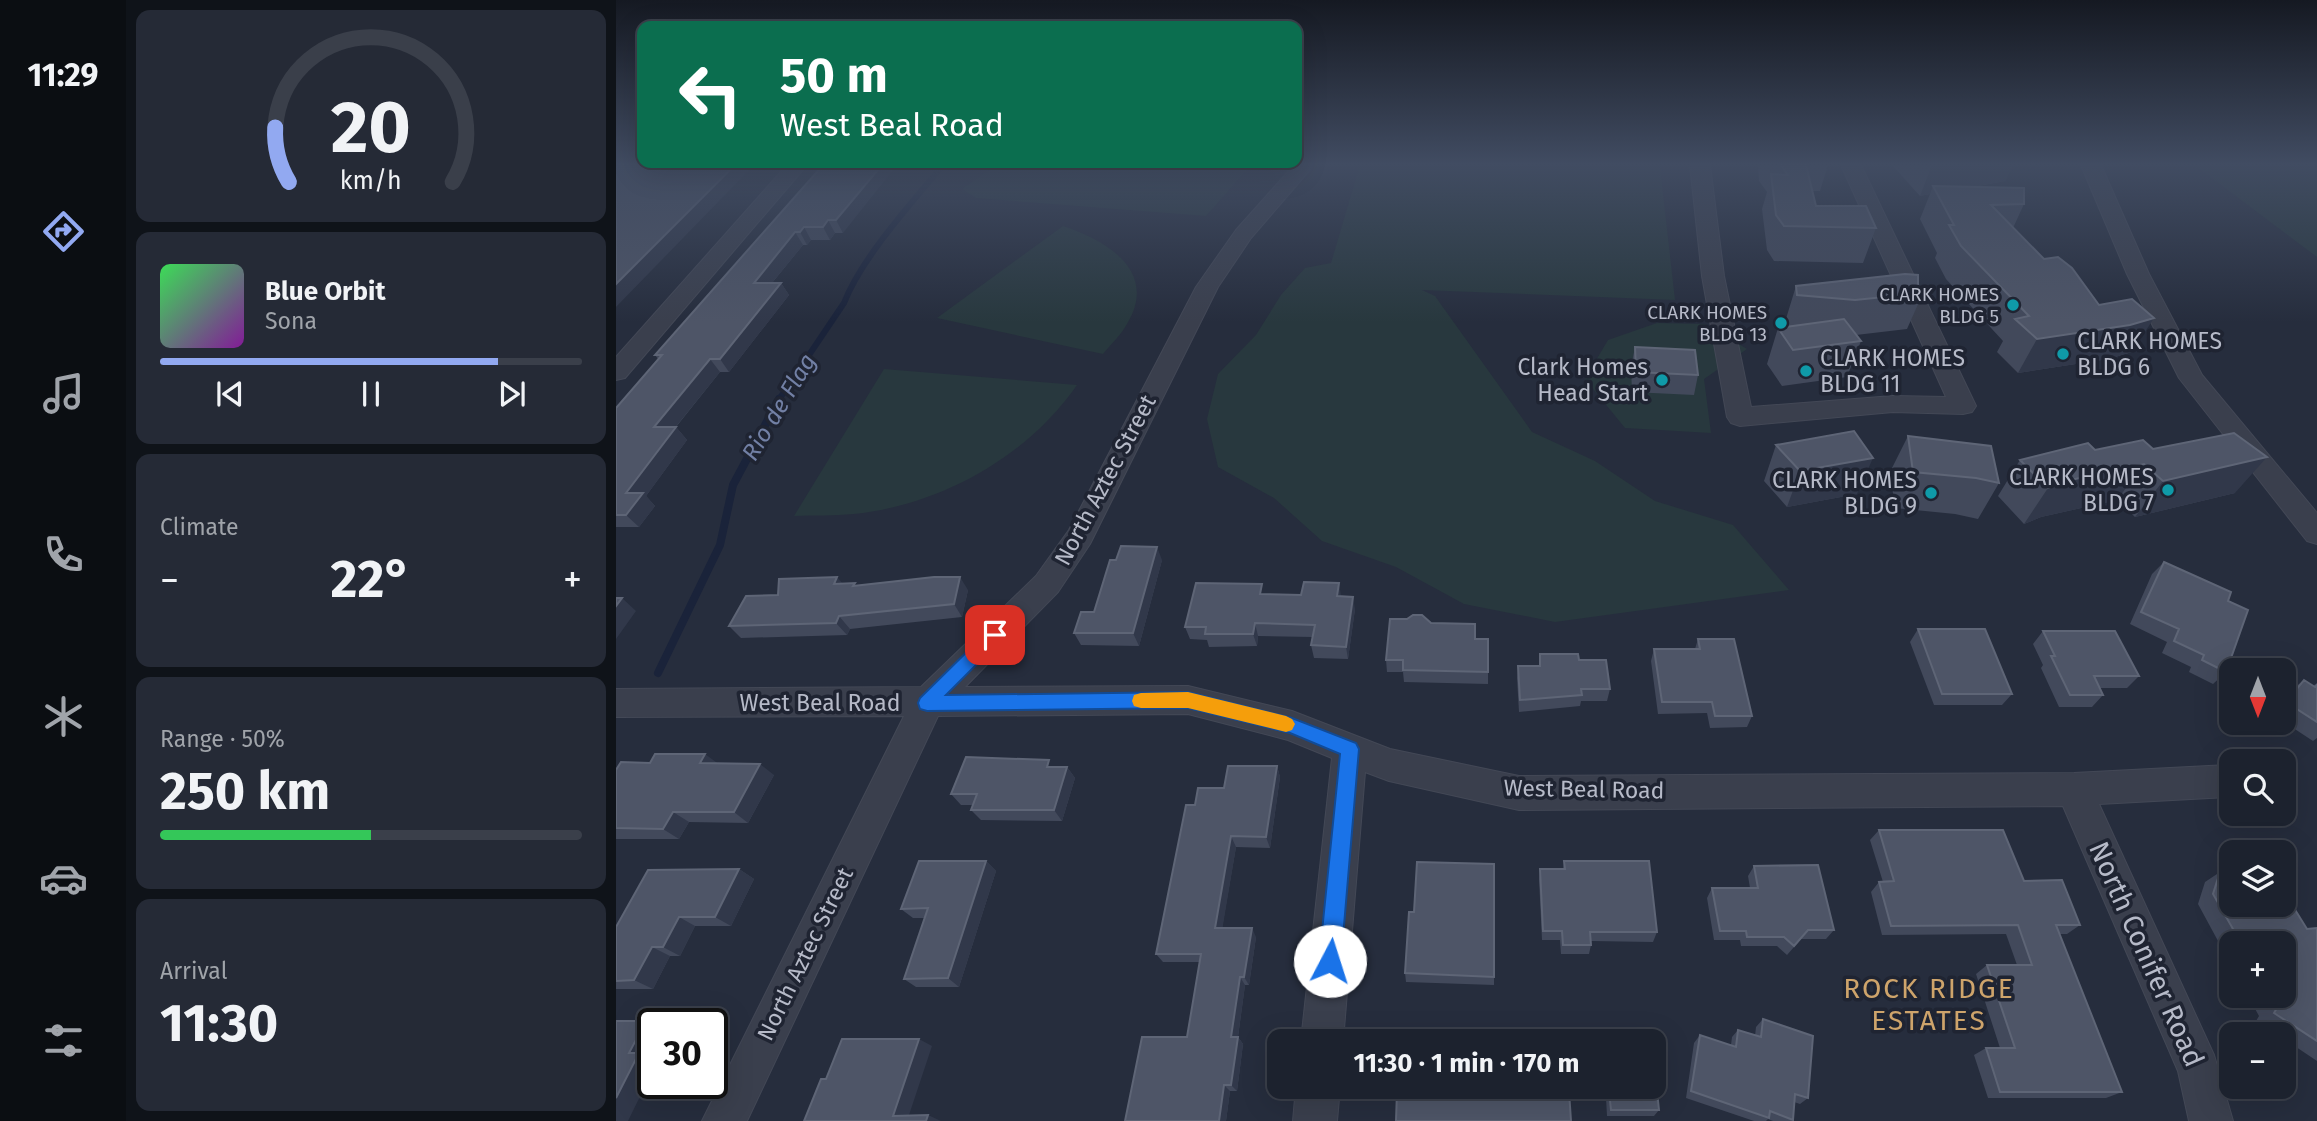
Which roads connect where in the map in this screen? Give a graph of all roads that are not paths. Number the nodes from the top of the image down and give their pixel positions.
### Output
1 (751, 217) edge
2 (1258, 217) edge
3 (1706, 217) edge
4 (1875, 217) edge
5 (2114, 217) edge
6 (616, 372) edge
7 (2317, 533) edge
8 (616, 703) edge
9 (927, 703) junction
10 (1350, 749) junction
11 (2219, 781) edge
12 (2074, 789) junction
13 (1323, 1029) edge
14 (1317, 1099) edge
15 (724, 1121) edge
16 (1315, 1121) edge
17 (2211, 1121) edge

1 - 6 street
2 - 9 street, North Aztec Street
3 - 4 street
5 - 7 street
8 - 9 street, West Beal Road
9 - 10 street, West Beal Road
9 - 15 street, North Aztec Street
10 - 12 street, West Beal Road
10 - 13 street
11 - 12 street, West Beal Road
12 - 17 street, North Conifer Road
14 - 16 street

